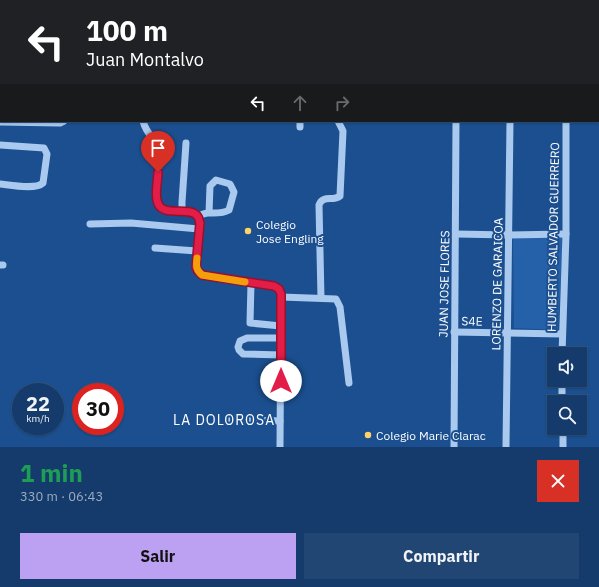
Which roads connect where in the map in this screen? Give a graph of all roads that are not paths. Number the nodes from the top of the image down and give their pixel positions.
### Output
1 (0, 122) edge
2 (62, 122) edge
3 (143, 122) edge
4 (338, 122) edge
5 (456, 122) edge
6 (510, 122) edge
7 (566, 122) edge
8 (186, 143) dead end
9 (0, 145) edge
10 (0, 184) edge
11 (182, 211) junction
12 (209, 213) junction
13 (198, 216) junction
14 (90, 224) dead end
15 (199, 229) junction
16 (456, 234) junction
17 (566, 234) junction
18 (509, 235) junction
19 (155, 248) dead end
20 (198, 251) junction
21 (251, 283) junction
22 (281, 297) junction
23 (321, 298) junction
24 (281, 326) junction
25 (454, 332) junction
26 (508, 333) junction
27 (562, 334) junction
28 (281, 338) junction
29 (562, 347) edge
30 (281, 355) junction
31 (349, 383) dead end
32 (229, 419) dead end
33 (280, 421) junction
34 (563, 435) edge
35 (280, 447) edge
36 (454, 447) edge
37 (506, 447) edge
38 (563, 447) edge

1 - 2 street
3 - 11 street
4 - 23 street
5 - 16 street, JUAN JOSE FLORES
6 - 18 street, LORENZO DE GARAICOA
7 - 17 street, HUMBERTO SALVADOR GUERRERO
8 - 11 street
9 - 10 street
11 - 13 street
12 - 12 street
12 - 13 street
13 - 15 street
14 - 15 street
15 - 20 street
16 - 18 street
16 - 25 street, JUAN JOSE FLORES
17 - 18 street
17 - 27 street, HUMBERTO SALVADOR GUERRERO
18 - 26 street, LORENZO DE GARAICOA
19 - 20 street
20 - 21 street
21 - 22 street
21 - 24 street
22 - 23 street
22 - 24 street
23 - 31 street
24 - 28 street
25 - 26 street, S4E
25 - 36 street, JUAN JOSE FLORES
26 - 27 street, S4E
26 - 37 street, LORENZO DE GARAICOA
27 - 29 street, HUMBERTO SALVADOR GUERRERO
28 - 30 street
28 - 30 street
30 - 33 street
32 - 33 street
33 - 35 street
34 - 38 street

